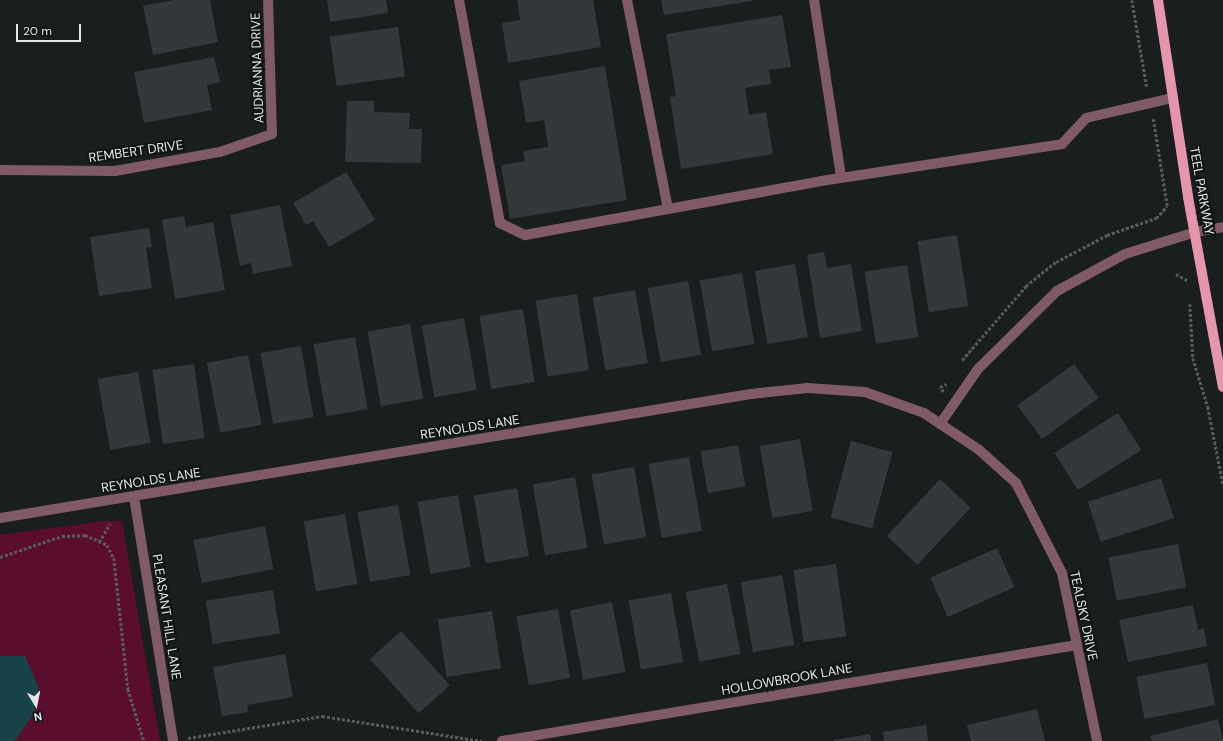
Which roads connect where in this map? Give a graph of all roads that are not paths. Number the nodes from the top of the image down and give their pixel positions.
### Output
1 (268, 0) edge
2 (459, 0) edge
3 (627, 0) edge
4 (814, 0) edge
5 (1158, 0) edge
6 (1172, 98) junction
7 (272, 134) joint
8 (0, 170) edge
9 (841, 177) junction
10 (668, 209) junction
11 (1223, 227) edge
12 (1195, 232) junction
13 (1223, 387) edge
14 (940, 424) junction
15 (134, 497) junction
16 (0, 518) edge
17 (1077, 645) junction
18 (173, 741) edge
19 (502, 741) edge
20 (1097, 741) edge

1 - 7 street, AUDRIANNA DRIVE
2 - 10 street
3 - 10 street
4 - 9 street
5 - 6 main road, TEEL PARKWAY
6 - 9 street
6 - 12 main road, TEEL PARKWAY
7 - 8 street, REMBERT DRIVE
9 - 10 street
11 - 12 street
12 - 13 main road, TEEL PARKWAY
12 - 14 street
14 - 15 street, REYNOLDS LANE
14 - 17 street, TEALSKY DRIVE
15 - 16 street, REYNOLDS LANE
15 - 18 street, PLEASANT HILL LANE
17 - 19 street, HOLLOWBROOK LANE
17 - 20 street, TEALSKY DRIVE

